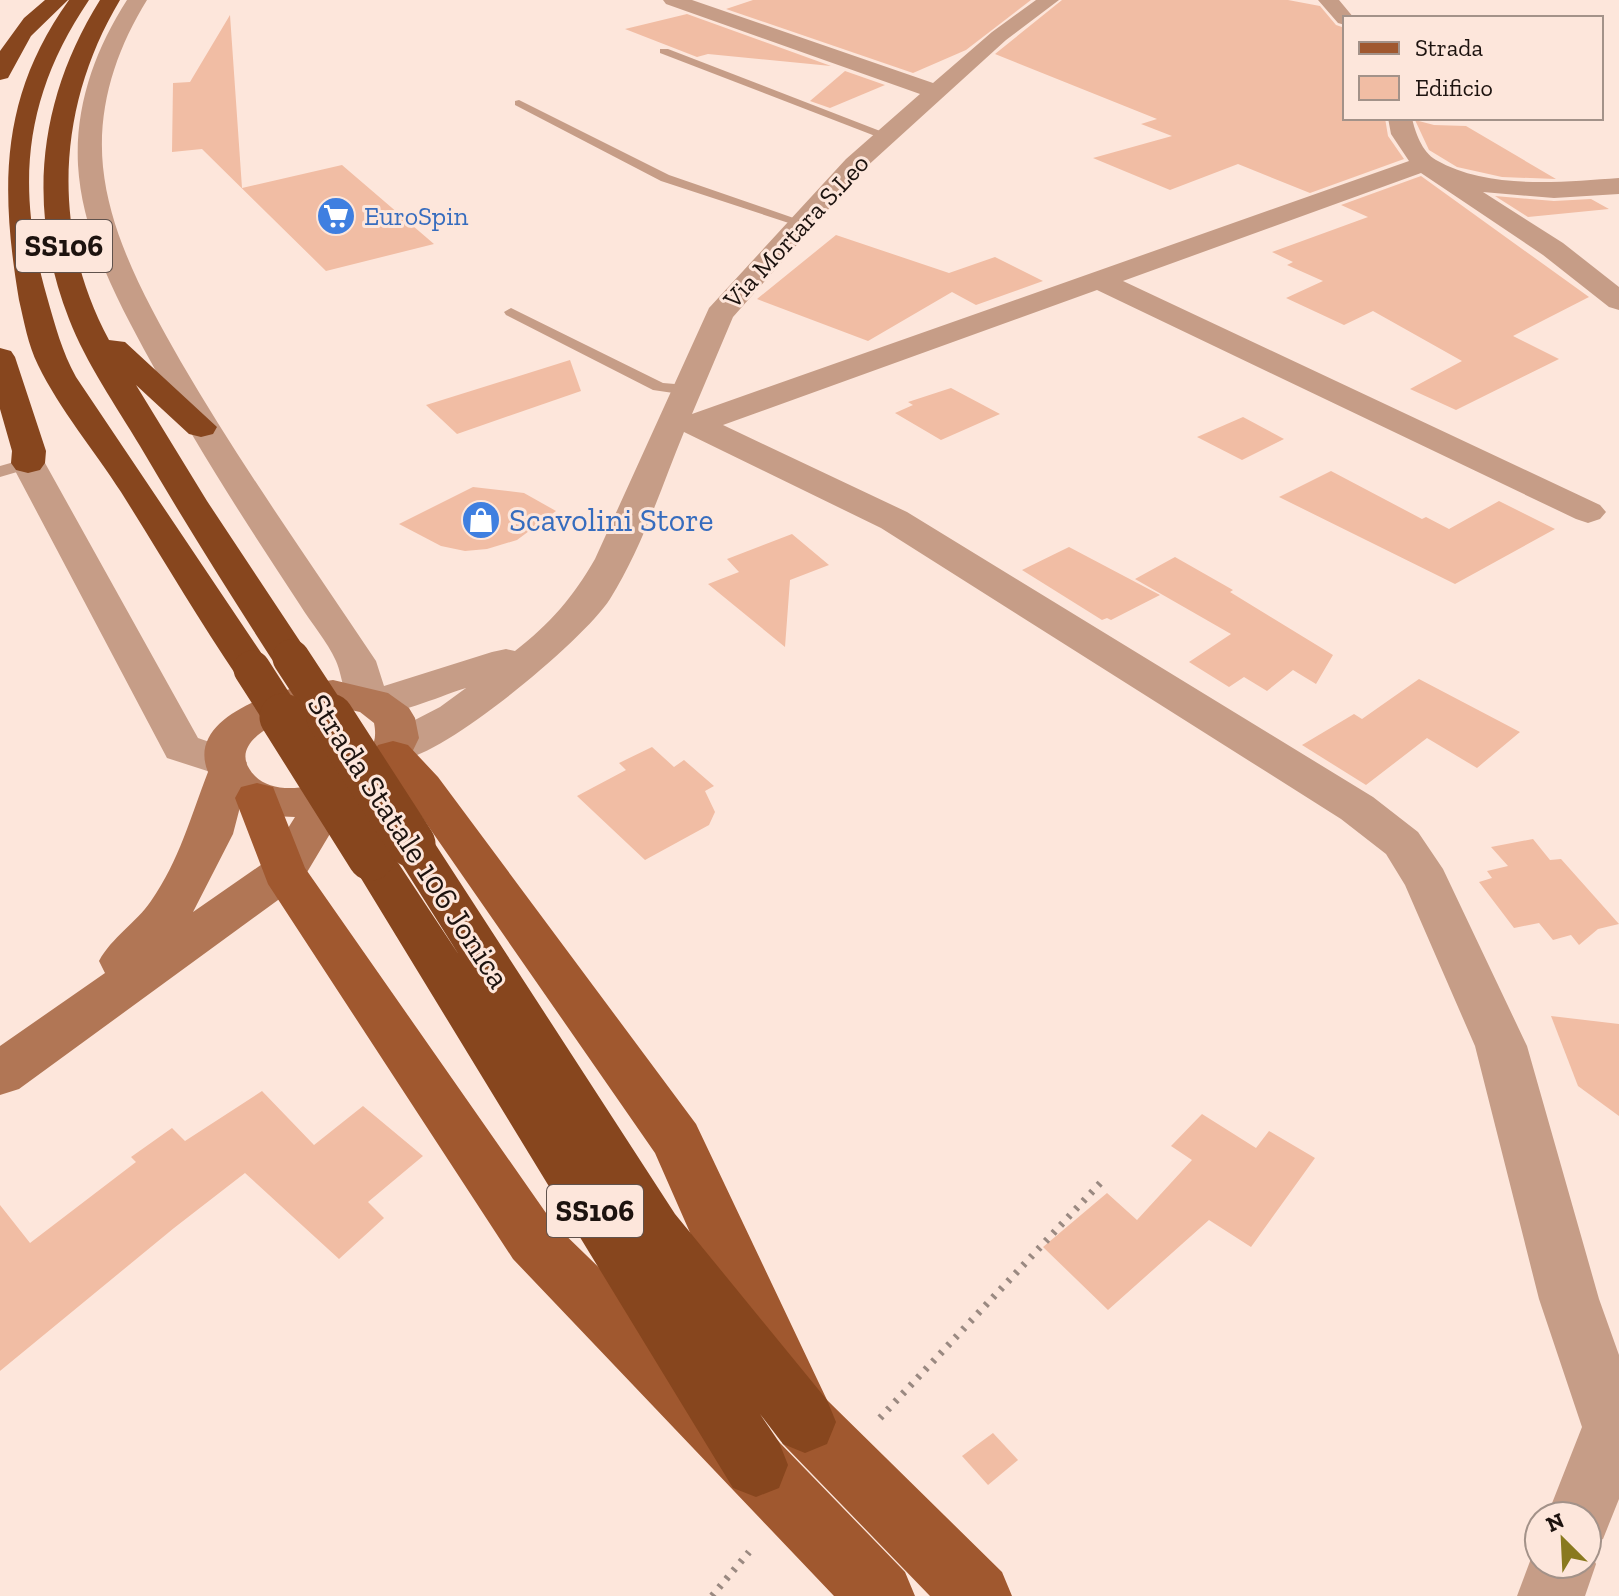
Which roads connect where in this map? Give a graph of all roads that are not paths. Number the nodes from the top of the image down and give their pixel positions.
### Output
1 (58, 0) edge
2 (79, 0) edge
3 (110, 0) edge
4 (137, 0) edge
5 (673, 0) edge
6 (1049, 0) edge
7 (1328, 0) edge
8 (1343, 17) edge
9 (664, 51) dead end
10 (0, 73) edge
11 (937, 92) junction
12 (519, 103) dead end
13 (1400, 120) edge
14 (887, 136) junction
15 (1424, 164) junction
16 (1607, 187) edge
17 (1619, 202) edge
18 (801, 223) junction
19 (1098, 280) junction
20 (1619, 301) edge
21 (511, 312) dead end
22 (84, 321) junction
23 (0, 357) edge
24 (685, 412) junction
25 (201, 427) junction
26 (14, 467) edge
27 (1588, 512) dead end
28 (271, 664) junction
29 (383, 726) junction
30 (237, 778) junction
31 (329, 799) junction
32 (392, 850) junction
33 (284, 872) junction
34 (52, 1034) junction
35 (0, 1074) edge
36 (805, 1422) junction
37 (756, 1465) junction
38 (1586, 1500) edge
39 (881, 1596) edge
40 (978, 1596) edge

1 - 10 highway
2 - 28 highway, Strada Statale 106 Jonica / SS106
3 - 22 highway, Strada Statale 106 Jonica / SS106
4 - 25 street
5 - 11 street
6 - 11 street, Via Mortara S.Leo
7 - 8 street
9 - 14 lane
11 - 14 street, Via Mortara S.Leo
12 - 18 lane
13 - 15 street
14 - 18 street, Via Mortara S.Leo
15 - 16 street
15 - 19 street
15 - 20 street
16 - 17 street
18 - 24 street, Via Mortara S.Leo
19 - 24 street
19 - 27 street
21 - 24 lane
22 - 25 highway
22 - 28 highway, Strada Statale 106 Jonica / SS106
23 - 26 highway
24 - 29 street, Via Mortara S.Leo
24 - 38 street
25 - 29 street
26 - 30 street
28 - 32 highway, Strada Statale 106 Jonica / SS106, bridge
29 - 30 street
29 - 31 street
29 - 36 main road
30 - 31 street
30 - 33 main road
30 - 34 street
31 - 33 street
32 - 36 highway, Strada Statale 106 Jonica / SS106
32 - 37 highway, Strada Statale 106 Jonica / SS106
33 - 34 street
33 - 37 main road
34 - 35 street
36 - 40 main road, Strada Statale 106 Jonica / SS106
37 - 39 main road, Strada Statale 106 Jonica / SS106

